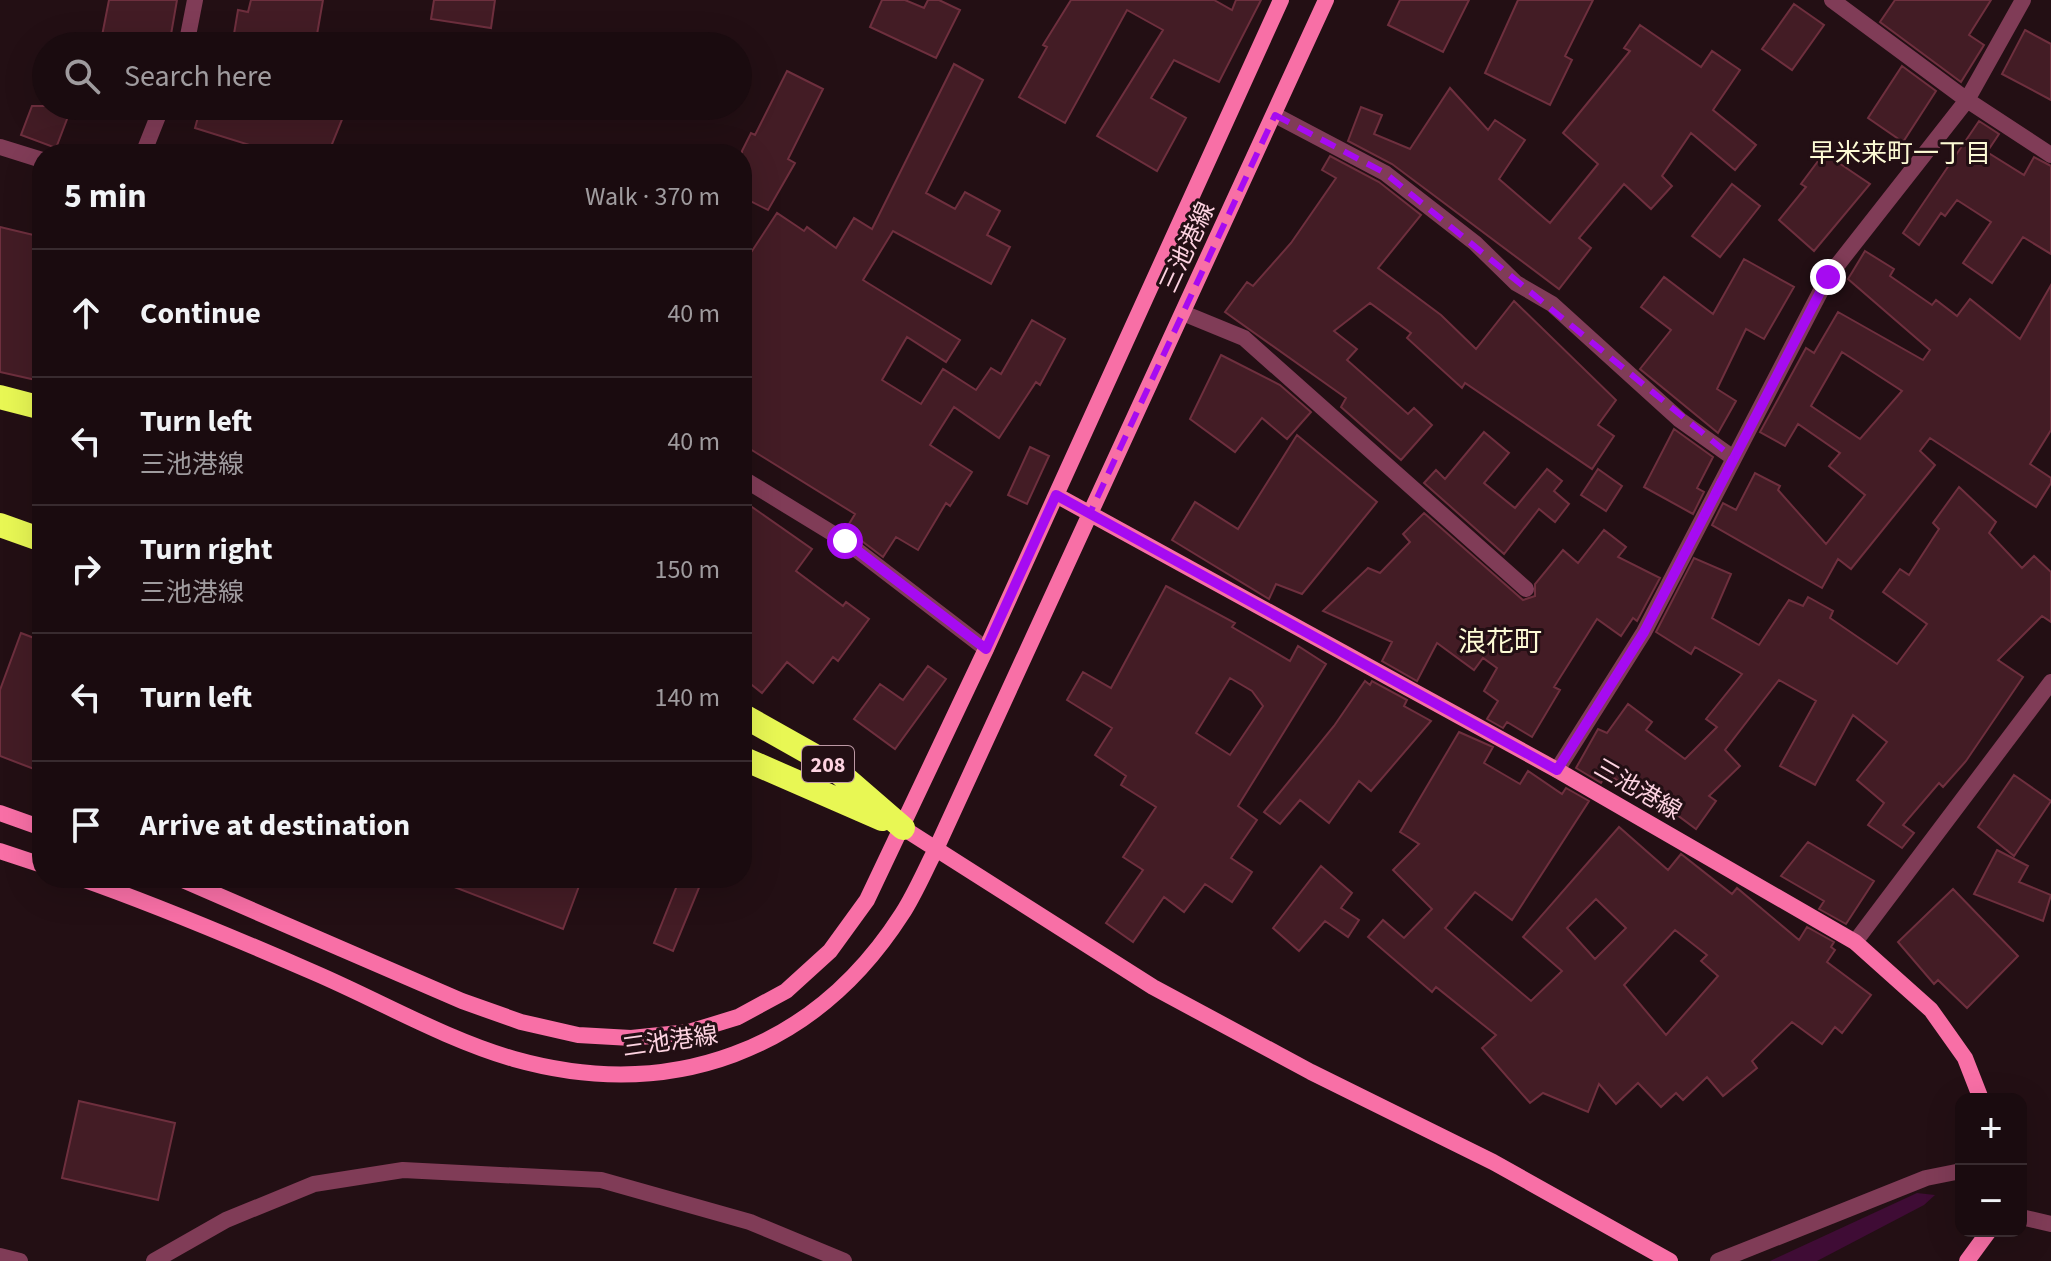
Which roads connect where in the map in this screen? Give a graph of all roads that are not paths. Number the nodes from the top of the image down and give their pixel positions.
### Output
1 (195, 0) edge
2 (1281, 0) edge
3 (1326, 0) edge
4 (1832, 0) edge
5 (2023, 0) edge
6 (189, 32) edge
7 (1967, 100) junction
8 (1275, 115) junction
9 (156, 120) edge
10 (147, 144) edge
11 (0, 147) edge
12 (2051, 155) edge
13 (32, 157) edge
14 (1183, 313) junction
15 (0, 397) edge
16 (32, 405) edge
17 (1732, 457) junction
18 (752, 484) edge
19 (1056, 495) junction
20 (1090, 513) junction
21 (0, 525) edge
22 (32, 536) edge
23 (1526, 589) dead end
24 (986, 649) junction
25 (2051, 682) edge
26 (752, 721) edge
27 (752, 762) edge
28 (1557, 770) junction
29 (0, 813) edge
30 (32, 824) edge
31 (903, 828) junction
32 (936, 849) junction
33 (0, 851) edge
34 (32, 862) edge
35 (109, 888) edge
36 (201, 888) edge
37 (1855, 942) junction
38 (1979, 1093) edge
39 (1955, 1172) edge
40 (2027, 1218) edge
41 (2051, 1224) edge
42 (1985, 1237) edge
43 (0, 1256) edge
44 (20, 1261) edge
45 (154, 1261) edge
46 (844, 1261) edge
47 (1670, 1261) edge
48 (1718, 1261) edge
49 (1967, 1261) edge

1 - 6 street
2 - 19 main road, 三池港線
3 - 8 main road, 三池港線
4 - 7 street
5 - 7 street
7 - 12 street
7 - 17 street
8 - 14 main road, 三池港線
8 - 17 street
9 - 10 street
11 - 13 street
14 - 20 main road, 三池港線
14 - 23 street
15 - 16 highway
17 - 28 street
18 - 24 street
19 - 20 main road, 三池港線
19 - 24 main road, 三池港線
20 - 28 main road, 三池港線
20 - 32 main road, 三池港線
21 - 22 highway
24 - 31 main road, 三池港線
25 - 37 street
26 - 31 highway, 208
27 - 31 highway, 208
28 - 37 main road, 三池港線
29 - 30 main road
31 - 32 main road
31 - 36 main road, 三池港線
32 - 35 main road, 三池港線
32 - 47 main road
33 - 34 main road
37 - 38 main road, 三池港線
39 - 48 street
40 - 41 street
42 - 49 main road
43 - 44 street
45 - 46 street

